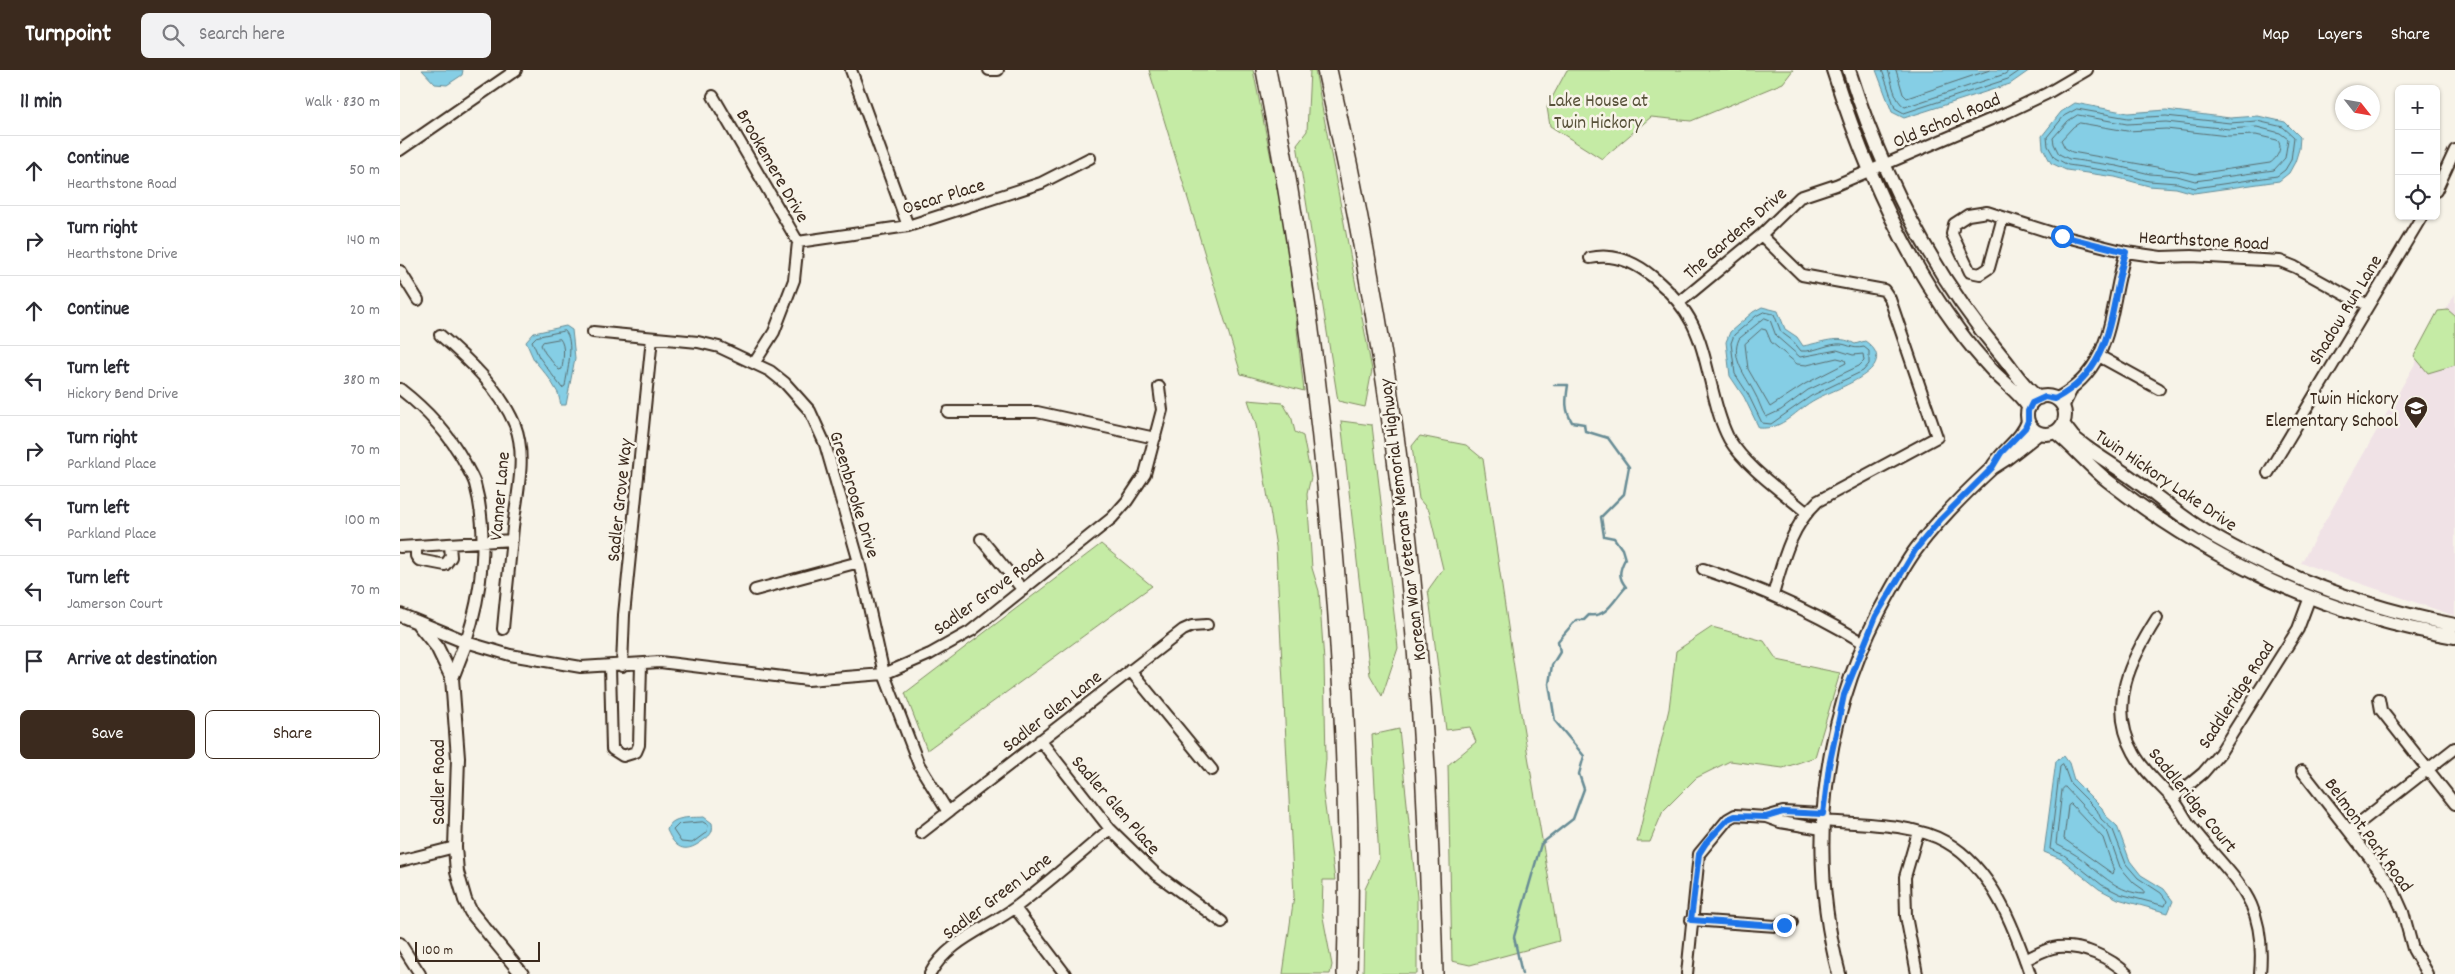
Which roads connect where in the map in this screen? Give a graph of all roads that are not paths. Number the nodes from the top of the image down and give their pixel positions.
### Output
1 (516, 70) edge
2 (851, 70) edge
3 (989, 70) edge
4 (998, 70) edge
5 (1266, 70) edge
6 (1327, 70) edge
7 (1833, 70) edge
8 (1849, 70) edge
9 (2087, 70) edge
10 (713, 96) dead end
11 (400, 150) edge
12 (2455, 150) edge
13 (1090, 158) dead end
14 (1884, 165) junction
15 (1870, 171) junction
16 (2440, 182) edge
17 (2003, 217) junction
18 (2420, 220) edge
19 (908, 226) junction
20 (1761, 235) junction
21 (798, 242) junction
22 (2126, 252) junction
23 (1590, 258) dead end
24 (400, 271) edge
25 (418, 300) dead end
26 (1680, 302) junction
27 (2367, 304) junction
28 (593, 332) dead end
29 (440, 335) dead end
30 (652, 338) junction
31 (2099, 356) junction
32 (755, 362) junction
33 (1159, 388) dead end
34 (400, 389) edge
35 (2159, 389) dead end
36 (2039, 398) junction
37 (2059, 403) junction
38 (2029, 408) junction
39 (948, 412) dead end
40 (2028, 421) junction
41 (2059, 428) junction
42 (2039, 433) junction
43 (1155, 438) junction
44 (1992, 468) junction
45 (2268, 473) dead end
46 (1806, 512) junction
47 (981, 539) dead end
48 (512, 540) junction
49 (482, 542) junction
50 (450, 545) junction
51 (400, 547) edge
52 (416, 547) junction
53 (859, 562) junction
54 (1703, 569) dead end
55 (755, 590) dead end
56 (1023, 590) junction
57 (1773, 595) junction
58 (2310, 597) junction
59 (400, 615) edge
60 (2157, 618) dead end
61 (415, 622) junction
62 (1207, 625) dead end
63 (2455, 625) edge
64 (503, 629) dead end
65 (2455, 637) edge
66 (466, 642) junction
67 (1864, 643) junction
68 (641, 664) junction
69 (610, 666) junction
70 (622, 666) junction
71 (1130, 670) junction
72 (884, 674) junction
73 (452, 678) junction
74 (2379, 699) dead end
75 (1040, 740) junction
76 (2455, 748) edge
77 (2427, 769) junction
78 (1212, 770) dead end
79 (2302, 771) dead end
80 (2173, 798) junction
81 (2455, 804) edge
82 (948, 812) junction
83 (1766, 817) junction
84 (1823, 821) junction
85 (1110, 829) junction
86 (2349, 831) junction
87 (1918, 832) junction
88 (921, 833) dead end
89 (456, 847) junction
90 (400, 861) edge
91 (1015, 908) junction
92 (1691, 920) junction
93 (1222, 922) dead end
94 (1792, 922) dead end
95 (400, 943) edge
96 (2025, 960) junction
97 (420, 974) edge
98 (522, 974) edge
99 (930, 974) edge
100 (1065, 974) edge
101 (1347, 974) edge
102 (1433, 974) edge
103 (1687, 974) edge
104 (1839, 974) edge
105 (1917, 974) edge
106 (2030, 974) edge
107 (2127, 974) edge
108 (2260, 974) edge
109 (2427, 974) edge

1 - 11 street
2 - 19 street
3 - 4 street
5 - 101 highway
6 - 102 highway, Korean War Veterans Memorial Highway
7 - 15 street
8 - 14 street
9 - 14 street, Old School Road
10 - 21 street, Brookemere Drive
12 - 16 street
13 - 19 street, Oscar Place
14 - 15 street, Old School Road
14 - 36 street
15 - 20 street, The Gardens Drive
15 - 38 street
17 - 17 street, Hearthstone Road
17 - 22 street, Hearthstone Road
18 - 27 street, Shadow Run Lane
19 - 21 street, Oscar Place
20 - 26 street, The Gardens Drive
20 - 46 street
21 - 32 street, Brookemere Drive
22 - 27 street, Hearthstone Road
22 - 31 street
23 - 26 street
24 - 25 street
26 - 46 street
27 - 45 street, Shadow Run Lane
28 - 30 street, Greenbrooke Drive
29 - 48 street, Vanner Lane
30 - 32 street, Greenbrooke Drive
30 - 70 street, Sadler Grove Way
31 - 35 street
31 - 37 street
32 - 53 street, Greenbrooke Drive
33 - 43 street, Sadler Grove Road
34 - 49 street
36 - 37 street
36 - 38 street
37 - 41 street
38 - 40 street
39 - 43 street
40 - 42 street
40 - 44 street
41 - 42 street
41 - 58 street, Twin Hickory Lake Drive
41 - 63 street, Twin Hickory Lake Drive
42 - 44 street
43 - 56 street, Sadler Grove Road
44 - 67 street
46 - 57 street
47 - 56 street
48 - 49 street
48 - 64 street, Vanner Lane
49 - 50 street
49 - 66 street
50 - 52 street
50 - 52 street
51 - 52 street
53 - 55 street
53 - 72 street, Greenbrooke Drive
54 - 57 street
56 - 72 street, Sadler Grove Road
57 - 67 street
58 - 65 street, Twin Hickory Lake Drive
58 - 80 street, Saddleridge Road
59 - 61 street
60 - 80 street, Saddleridge Court
61 - 66 street
61 - 73 street
62 - 71 street, Sadler Glen Lane
66 - 69 street, Sadler Grove Road
66 - 73 street, Sadler Road
67 - 84 street
68 - 69 street
68 - 70 street, Sadler Grove Road
68 - 72 street, Sadler Grove Road
69 - 70 street, Sadler Grove Road
71 - 75 street, Sadler Glen Lane
71 - 78 street
72 - 82 street, Greenbrooke Drive
73 - 89 street, Sadler Road
74 - 77 street
75 - 82 street, Sadler Glen Lane
75 - 85 street, Sadler Glen Place
76 - 77 street
77 - 81 street
77 - 86 street
79 - 86 street, Belmont Park Road
80 - 108 street, Saddleridge Court
82 - 88 street, Sadler Glen Lane
83 - 84 street
83 - 84 street
83 - 92 street
84 - 87 street
84 - 104 street
85 - 91 street, Sadler Green Lane
85 - 93 street, Sadler Glen Place
86 - 109 street, Belmont Park Road
87 - 96 street
87 - 105 street
89 - 90 street
89 - 98 street, Sadler Road
91 - 99 street, Sadler Green Lane
91 - 100 street
92 - 94 street
92 - 103 street
95 - 97 street
96 - 106 street
96 - 107 street

